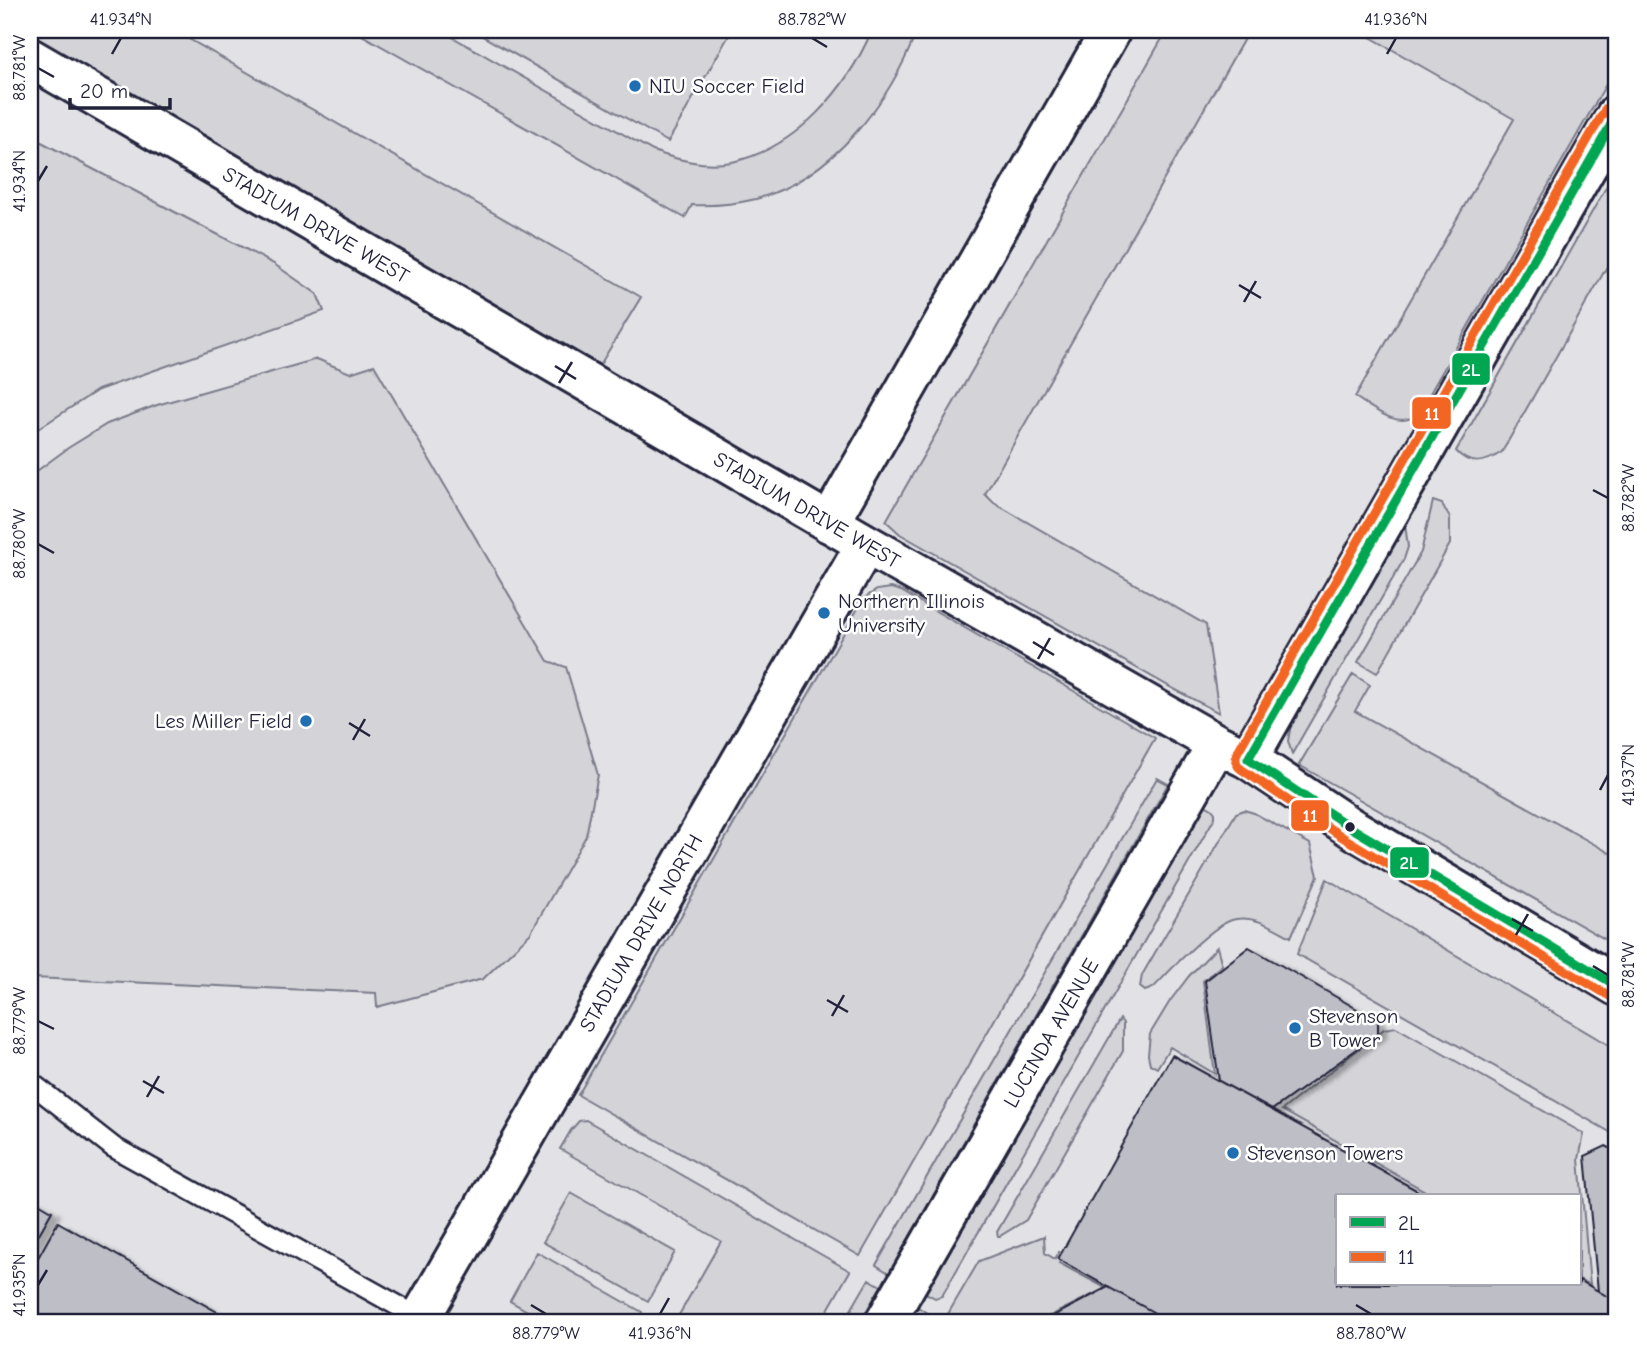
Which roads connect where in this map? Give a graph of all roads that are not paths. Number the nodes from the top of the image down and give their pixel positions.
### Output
1 (1111, 30) edge
2 (30, 58) edge
3 (1617, 114) edge
4 (829, 523) junction
5 (866, 544) junction
6 (1232, 751) junction
7 (1617, 986) edge
8 (30, 1082) edge
9 (419, 1320) edge
10 (885, 1322) edge

1 - 4 street
2 - 4 street, STADIUM DRIVE WEST
3 - 6 street, LUCINDA AVENUE
4 - 5 street, STADIUM DRIVE WEST
5 - 6 street, STADIUM DRIVE WEST
5 - 9 street, STADIUM DRIVE NORTH
6 - 7 street, STADIUM DRIVE WEST
6 - 10 street, LUCINDA AVENUE
8 - 9 lane

